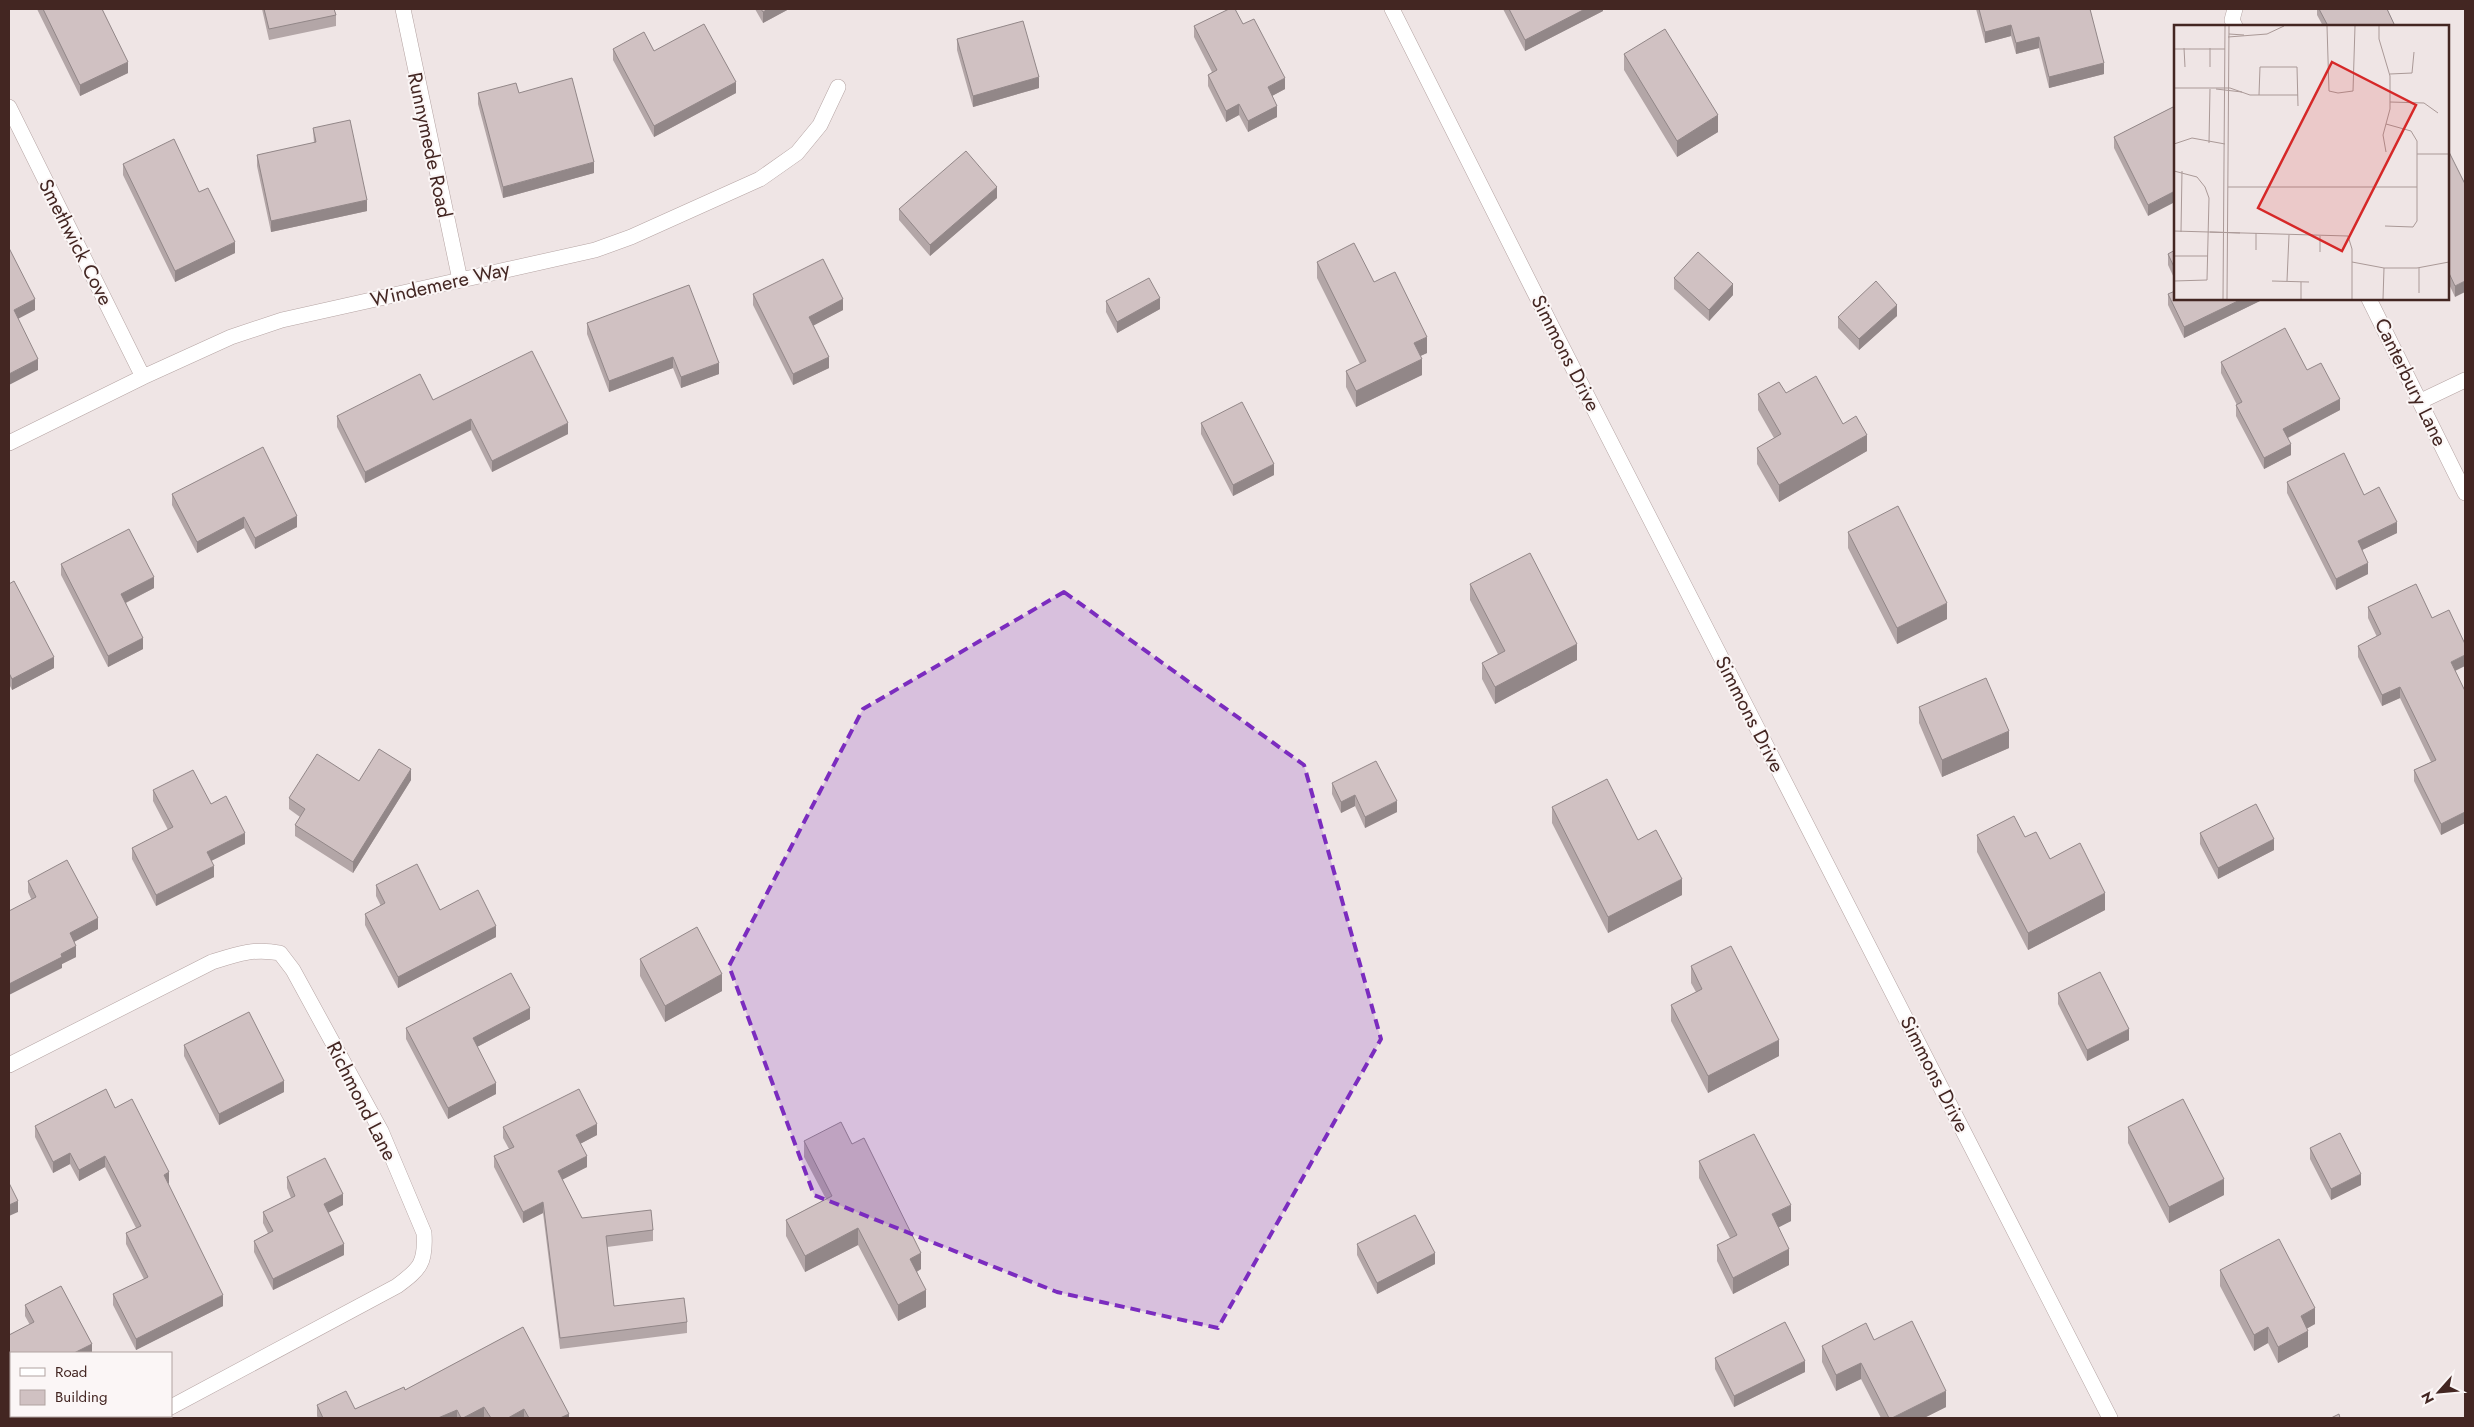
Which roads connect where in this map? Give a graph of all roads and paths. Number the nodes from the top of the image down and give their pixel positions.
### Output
1 (402, 9) edge
2 (1392, 9) edge
3 (2234, 9) edge
4 (2234, 25) edge
5 (838, 87) dead end
6 (9, 107) edge
7 (460, 280) junction
8 (2370, 300) edge
9 (143, 377) junction
10 (2465, 380) edge
11 (2421, 401) junction
12 (9, 443) edge
13 (2465, 493) edge
14 (9, 1065) edge
15 (172, 1405) edge
16 (2110, 1418) edge

1 - 7 street, Runnymede Road
2 - 16 street, Simmons Drive
3 - 4 street
5 - 7 street, Windemere Way
6 - 9 street, Smethwick Cove
7 - 9 street, Windemere Way
8 - 11 street, Canterbury Lane
9 - 12 street, Windemere Way
10 - 11 street
11 - 13 street, Canterbury Lane
14 - 15 street, Richmond Lane

